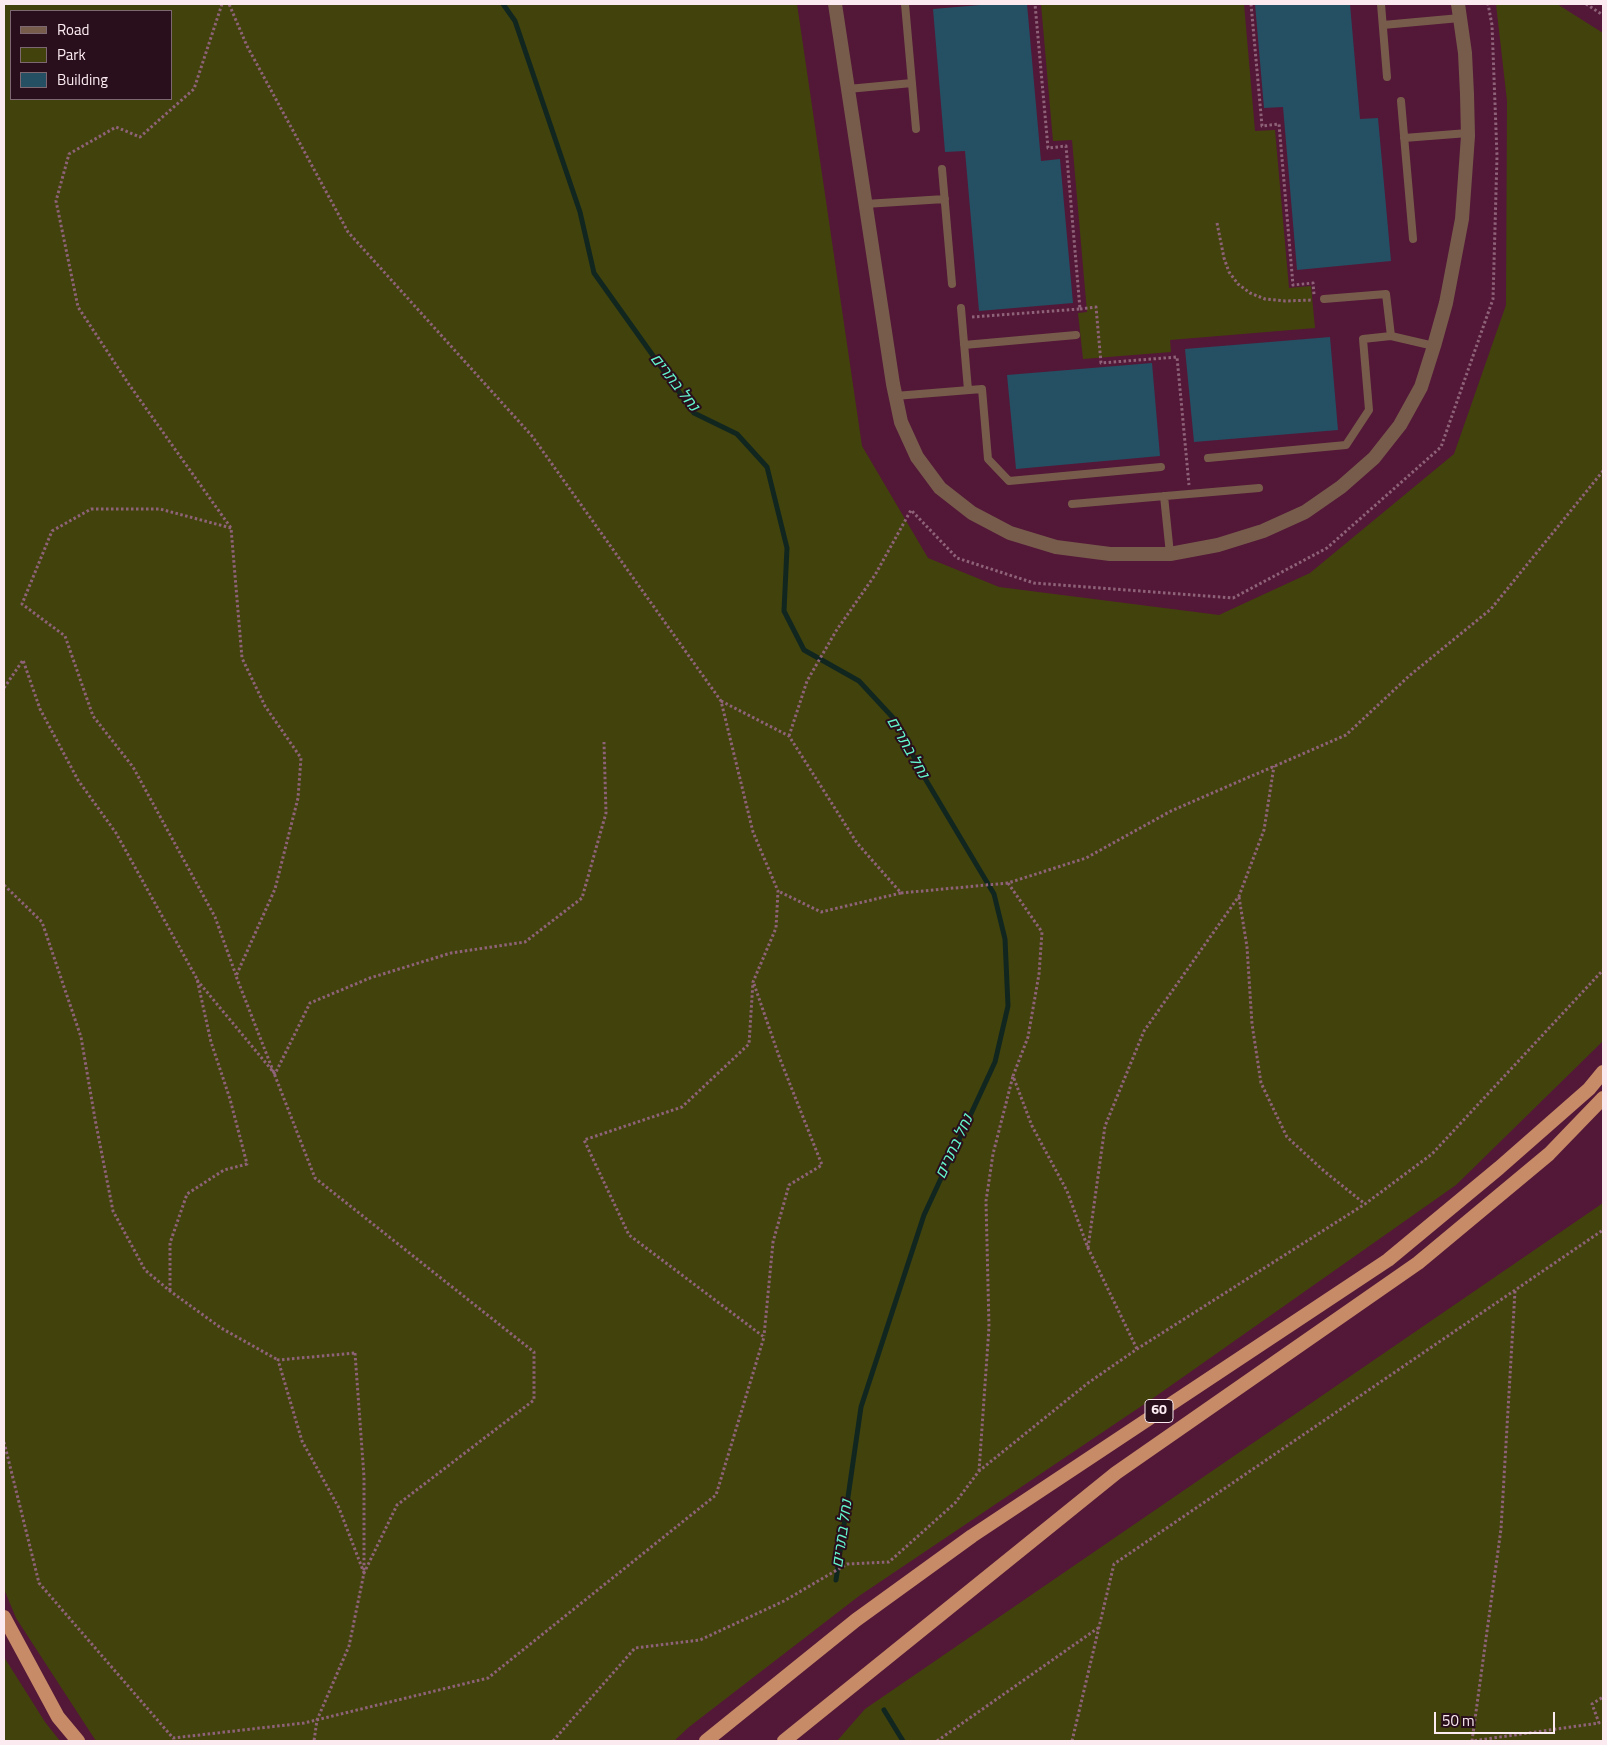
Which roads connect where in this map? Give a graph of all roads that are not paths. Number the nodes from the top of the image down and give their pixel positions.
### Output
1 (835, 4) edge
2 (905, 4) edge
3 (1381, 4) edge
4 (1458, 4) edge
5 (1460, 18) junction
6 (1383, 25) junction
7 (1388, 77) dead end
8 (912, 83) junction
9 (848, 88) junction
10 (1401, 101) dead end
11 (916, 129) dead end
12 (1468, 133) junction
13 (1404, 138) junction
14 (942, 169) dead end
15 (945, 199) junction
16 (866, 204) junction
17 (1413, 239) dead end
18 (952, 284) dead end
19 (1324, 299) dead end
20 (960, 308) dead end
21 (1076, 335) dead end
22 (1391, 336) junction
23 (964, 344) junction
24 (1434, 346) junction
25 (968, 390) junction
26 (895, 396) junction
27 (1208, 458) dead end
28 (1161, 467) dead end
29 (1259, 488) dead end
30 (1164, 496) junction
31 (1072, 504) dead end
32 (1170, 554) junction
33 (1603, 1072) edge
34 (1603, 1098) edge
35 (4, 1617) edge
36 (78, 1741) edge
37 (706, 1741) edge
38 (784, 1741) edge

1 - 9 street
2 - 8 lane
3 - 6 lane
4 - 5 street
5 - 6 lane
5 - 12 street
6 - 7 lane
8 - 9 lane
8 - 11 lane
9 - 16 street
10 - 13 lane
12 - 13 lane
12 - 24 street
13 - 17 lane
14 - 15 lane
15 - 16 lane
15 - 18 lane
16 - 26 street
19 - 22 lane
20 - 23 lane
21 - 23 lane
22 - 24 lane
22 - 27 lane
23 - 25 lane
24 - 32 street
25 - 26 lane
25 - 28 lane
26 - 32 street
29 - 30 lane
30 - 31 lane
30 - 32 lane
33 - 37 highway, 60
34 - 38 highway, 60
35 - 36 highway

